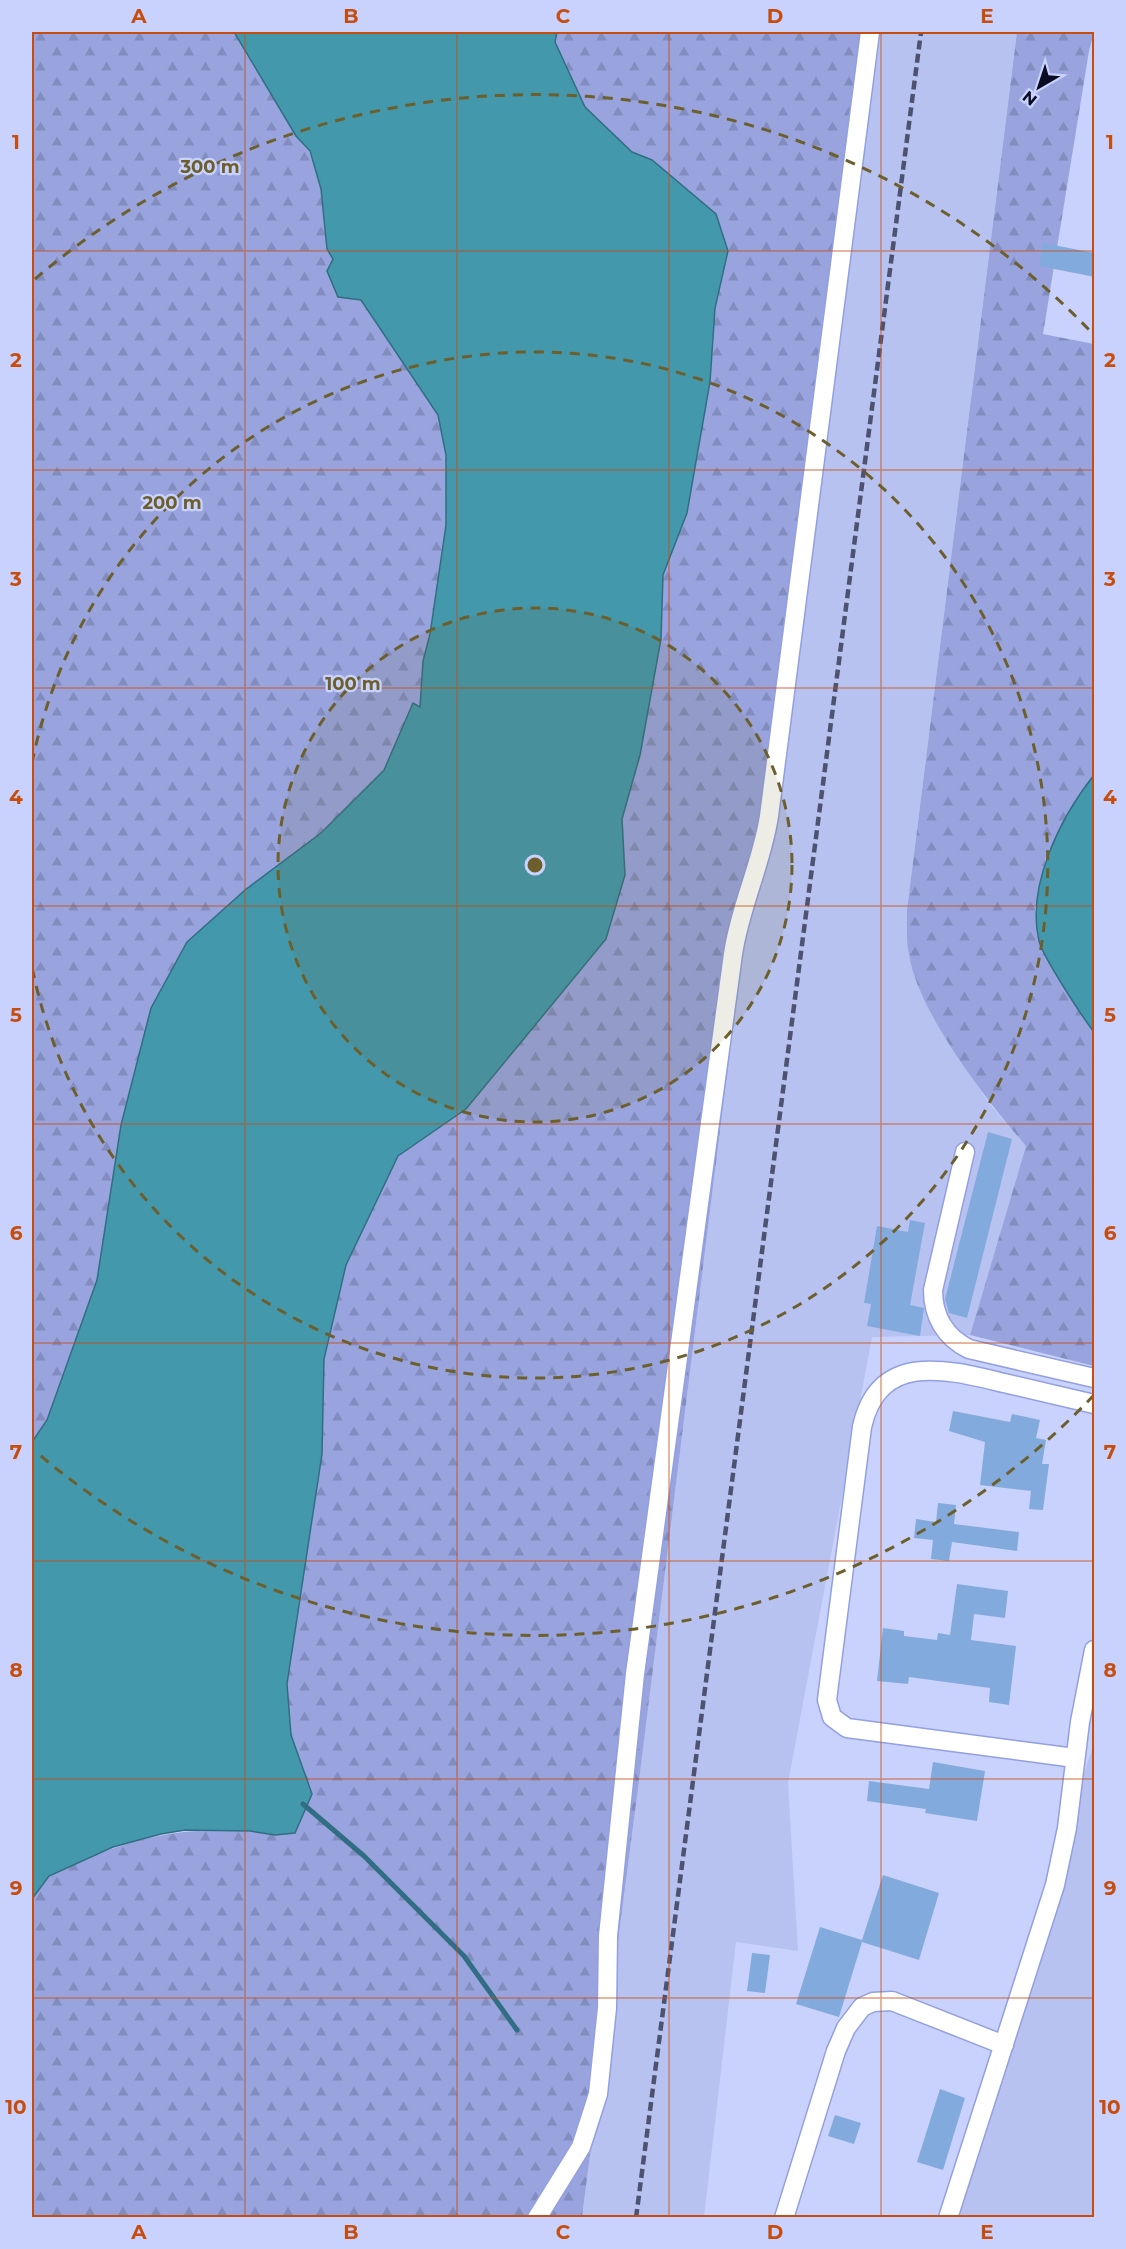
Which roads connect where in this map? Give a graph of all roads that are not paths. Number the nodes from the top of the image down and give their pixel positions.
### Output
1 (870, 32) edge
2 (965, 1152) dead end
3 (1095, 1378) edge
4 (1095, 1404) edge
5 (1095, 1650) edge
6 (1075, 1758) junction
7 (1004, 2045) junction
8 (537, 2217) edge
9 (784, 2217) edge
10 (948, 2217) edge

1 - 8 lane
2 - 3 lane
4 - 6 lane
5 - 6 lane
6 - 7 lane
7 - 9 lane
7 - 10 lane

